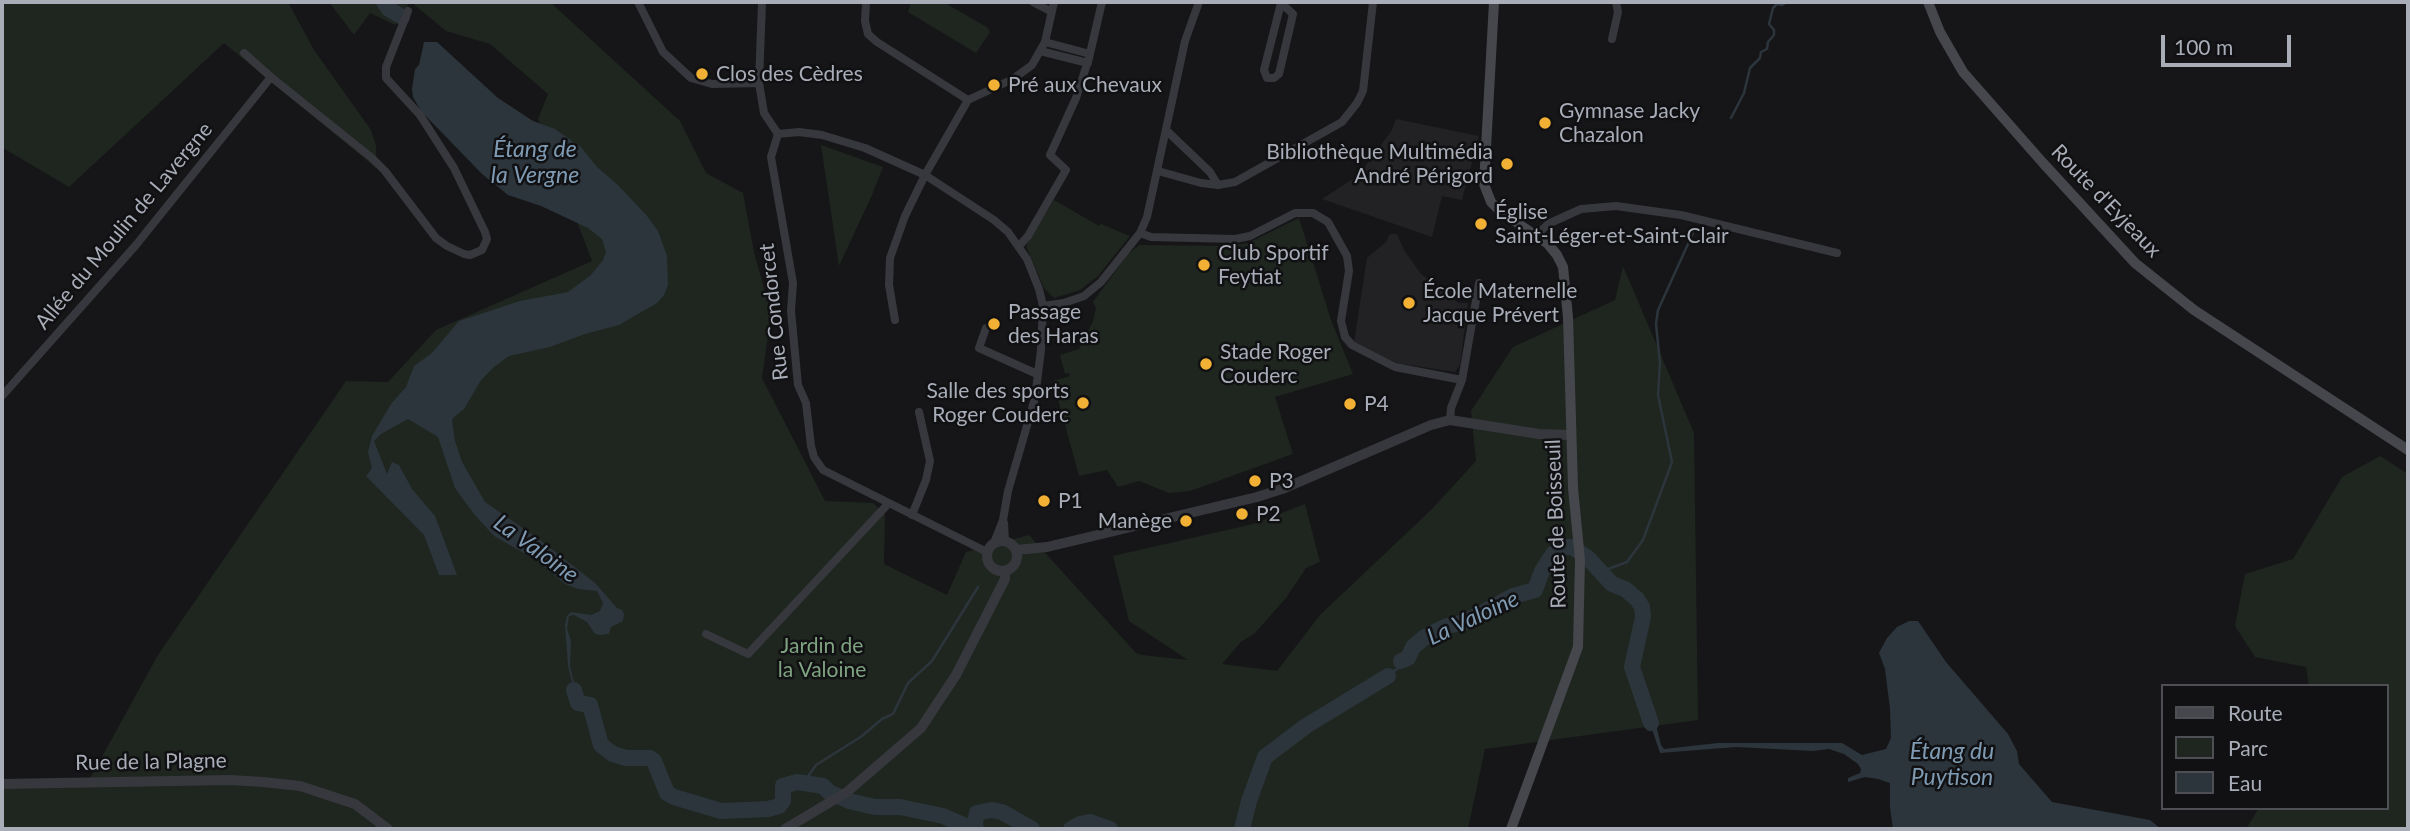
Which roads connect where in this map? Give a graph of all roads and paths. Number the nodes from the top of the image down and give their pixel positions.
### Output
1 (638, 2) edge
2 (762, 2) edge
3 (866, 2) edge
4 (1033, 2) edge
5 (1054, 2) edge
6 (1102, 2) edge
7 (1199, 2) edge
8 (1281, 2) edge
9 (1373, 2) edge
10 (1494, 2) edge
11 (1616, 2) edge
12 (1928, 2) edge
13 (408, 11) dead end
14 (1050, 11) junction
15 (1612, 39) dead end
16 (1043, 47) junction
17 (244, 53) dead end
18 (1089, 58) junction
19 (271, 77) junction
20 (759, 83) junction
21 (968, 100) junction
22 (1167, 131) junction
23 (778, 134) junction
24 (1158, 171) junction
25 (925, 175) junction
26 (1218, 185) junction
27 (1140, 233) junction
28 (1536, 236) junction
29 (1019, 246) junction
30 (1838, 253) dead end
31 (1479, 283) dead end
32 (1043, 306) junction
33 (895, 320) dead end
34 (986, 328) dead end
35 (1038, 374) junction
36 (1462, 380) junction
37 (2, 396) edge
38 (919, 412) dead end
39 (1450, 420) junction
40 (1571, 435) junction
41 (2408, 450) edge
42 (888, 504) junction
43 (912, 515) junction
44 (1003, 520) junction
45 (1006, 541) junction
46 (994, 543) junction
47 (1047, 547) junction
48 (1016, 550) junction
49 (987, 552) junction
50 (1015, 564) junction
51 (993, 569) junction
52 (1004, 571) junction
53 (996, 596) junction
54 (706, 634) dead end
55 (2, 784) edge
56 (388, 829) edge
57 (785, 829) edge
58 (1511, 829) edge

1 - 20 street
2 - 20 street
3 - 21 street
4 - 14 street
5 - 14 street
6 - 18 street
7 - 22 street
8 - 8 street
9 - 26 street
10 - 28 main road, Route de Boisseuil
11 - 15 street
12 - 41 main road, Route d'Eyjeaux
13 - 19 street
14 - 16 street
16 - 18 street
16 - 21 street
17 - 19 street
18 - 29 street
19 - 37 street, Allée du Moulin de Lavergne
20 - 23 street
21 - 25 street
22 - 24 street
22 - 26 street
23 - 25 street
23 - 42 street, Rue Condorcet
24 - 26 street
24 - 27 street
25 - 29 street
25 - 33 street
27 - 32 street
27 - 36 street
28 - 30 street
28 - 40 main road, Route de Boisseuil
29 - 32 street
31 - 36 street
32 - 35 street
34 - 35 street
35 - 44 street
36 - 39 street
38 - 43 street
39 - 40 street
39 - 47 street
40 - 58 main road, Route de Boisseuil
42 - 43 street
42 - 54 street
43 - 49 street
44 - 45 street
44 - 46 street
45 - 46 street
45 - 48 street
46 - 49 street
47 - 48 street
47 - 50 street
48 - 50 street
49 - 51 street
50 - 52 street
51 - 52 street
51 - 53 street
52 - 53 street
53 - 57 street
55 - 56 street, Rue de la Plagne

